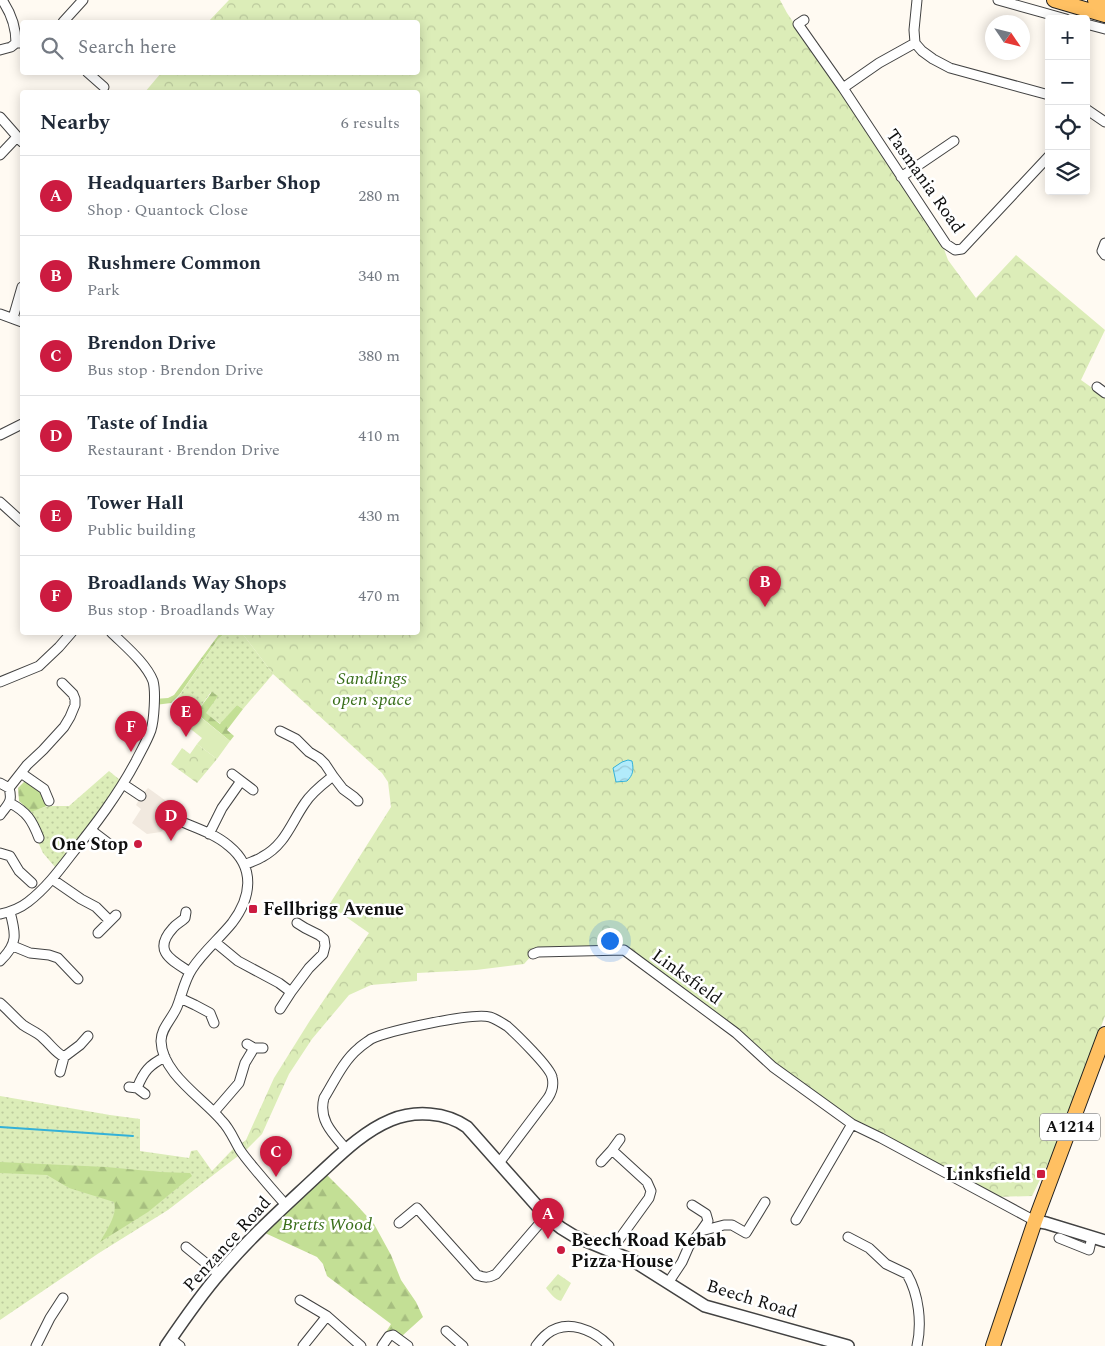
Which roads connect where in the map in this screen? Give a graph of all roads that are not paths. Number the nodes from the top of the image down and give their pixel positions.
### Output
1 (2, 0) edge
2 (83, 0) edge
3 (917, 0) edge
4 (998, 0) edge
5 (1054, 0) edge
6 (1095, 0) edge
7 (1105, 3) edge
8 (1052, 15) edge
9 (1105, 15) edge
10 (66, 20) edge
11 (804, 20) dead end
12 (1090, 25) edge
13 (1105, 29) edge
14 (20, 43) edge
15 (915, 43) junction
16 (0, 50) edge
17 (90, 75) edge
18 (104, 87) dead end
19 (843, 88) junction
20 (1045, 93) edge
21 (1090, 112) edge
22 (0, 117) edge
23 (1105, 122) edge
24 (20, 139) edge
25 (954, 140) dead end
26 (0, 155) edge
27 (1045, 160) edge
28 (901, 177) junction
29 (1105, 243) edge
30 (1105, 255) edge
31 (20, 294) edge
32 (0, 314) edge
33 (13, 318) junction
34 (20, 321) edge
35 (1097, 387) dead end
36 (1105, 393) edge
37 (20, 425) edge
38 (0, 435) edge
39 (1, 504) edge
40 (20, 520) edge
41 (70, 635) edge
42 (114, 635) edge
43 (0, 682) edge
44 (62, 682) dead end
45 (280, 731) dead end
46 (21, 773) junction
47 (232, 774) dead end
48 (333, 776) junction
49 (241, 781) junction
50 (0, 783) edge
51 (123, 784) junction
52 (9, 788) junction
53 (253, 790) dead end
54 (141, 796) dead end
55 (10, 802) junction
56 (49, 802) dead end
57 (358, 802) dead end
58 (0, 815) edge
59 (175, 819) dead end
60 (91, 830) junction
61 (209, 834) junction
62 (39, 838) dead end
63 (112, 846) dead end
64 (0, 853) edge
65 (244, 865) junction
66 (52, 879) junction
67 (32, 883) dead end
68 (10, 912) junction
69 (0, 914) edge
70 (185, 919) dead end
71 (295, 921) dead end
72 (98, 933) dead end
73 (215, 942) junction
74 (13, 946) junction
75 (533, 954) dead end
76 (0, 961) edge
77 (190, 972) junction
78 (80, 981) dead end
79 (291, 992) junction
80 (180, 998) junction
81 (0, 1003) edge
82 (280, 1009) dead end
83 (214, 1022) dead end
84 (1105, 1034) edge
85 (90, 1035) dead end
86 (255, 1047) dead end
87 (64, 1057) junction
88 (165, 1057) junction
89 (60, 1072) dead end
90 (146, 1094) dead end
91 (214, 1112) junction
92 (852, 1124) junction
93 (620, 1139) dead end
94 (346, 1149) junction
95 (612, 1150) junction
96 (601, 1162) dead end
97 (499, 1163) junction
98 (765, 1202) dead end
99 (286, 1205) junction
100 (692, 1205) dead end
101 (546, 1216) junction
102 (796, 1220) dead end
103 (1035, 1221) junction
104 (399, 1223) dead end
105 (701, 1231) junction
106 (848, 1237) dead end
107 (1092, 1237) junction
108 (1059, 1238) dead end
109 (1105, 1241) edge
110 (186, 1247) dead end
111 (612, 1252) junction
112 (219, 1274) junction
113 (668, 1283) junction
114 (63, 1298) dead end
115 (300, 1300) dead end
116 (327, 1316) junction
117 (446, 1331) dead end
118 (172, 1344) edge
119 (36, 1346) edge
120 (303, 1346) edge
121 (361, 1346) edge
122 (382, 1346) edge
123 (408, 1346) edge
124 (463, 1346) edge
125 (536, 1346) edge
126 (609, 1346) edge
127 (848, 1346) edge
128 (917, 1346) edge
129 (993, 1346) edge

1 - 14 street
2 - 10 street
3 - 15 street
4 - 8 street
5 - 9 main road
6 - 7 main road
11 - 19 street, Tasmania Road
12 - 13 street
14 - 16 street
15 - 19 street
15 - 20 street
17 - 18 street
19 - 28 street, Tasmania Road
21 - 23 street
22 - 24 street
24 - 26 street
25 - 28 street
27 - 28 street, Tasmania Road
29 - 30 street
31 - 33 street
32 - 33 street
33 - 34 street
35 - 36 street
37 - 38 street
39 - 40 street
41 - 43 street
42 - 51 street
44 - 46 street
45 - 48 street
46 - 52 street
46 - 56 street
47 - 49 street
48 - 57 street
48 - 65 street
49 - 53 street
49 - 61 street
50 - 52 street
51 - 54 street
51 - 60 street
52 - 55 street
55 - 58 street
55 - 62 street
59 - 61 street
60 - 63 street
60 - 66 street
61 - 65 street
64 - 67 street
65 - 73 street
66 - 68 street
66 - 72 street
68 - 69 street
68 - 74 street
70 - 77 street
71 - 79 street
73 - 77 street
73 - 79 street
74 - 76 street
74 - 78 street
75 - 92 street, Linksfield
77 - 80 street
79 - 82 street
80 - 83 street
80 - 88 street
81 - 87 street
84 - 103 main road, A1214
85 - 87 street
86 - 91 street
87 - 89 street
88 - 90 street
88 - 91 street
91 - 99 street
92 - 102 street
92 - 103 street, Linksfield
93 - 95 street
94 - 97 street, Penzance Road
94 - 97 street
94 - 99 street, Penzance Road
95 - 96 street
95 - 111 street
97 - 101 street, Beech Road
98 - 105 street
99 - 112 street, Penzance Road
100 - 105 street
101 - 104 street
101 - 111 street, Beech Road
103 - 107 street
103 - 129 main road, A1214
105 - 113 street
106 - 128 street
107 - 108 street
107 - 109 street
110 - 112 street
111 - 113 street, Beech Road
112 - 118 street, Penzance Road
113 - 127 street, Beech Road
114 - 119 street
115 - 116 street
116 - 120 street
116 - 121 street
117 - 124 street
122 - 123 street
125 - 126 street

